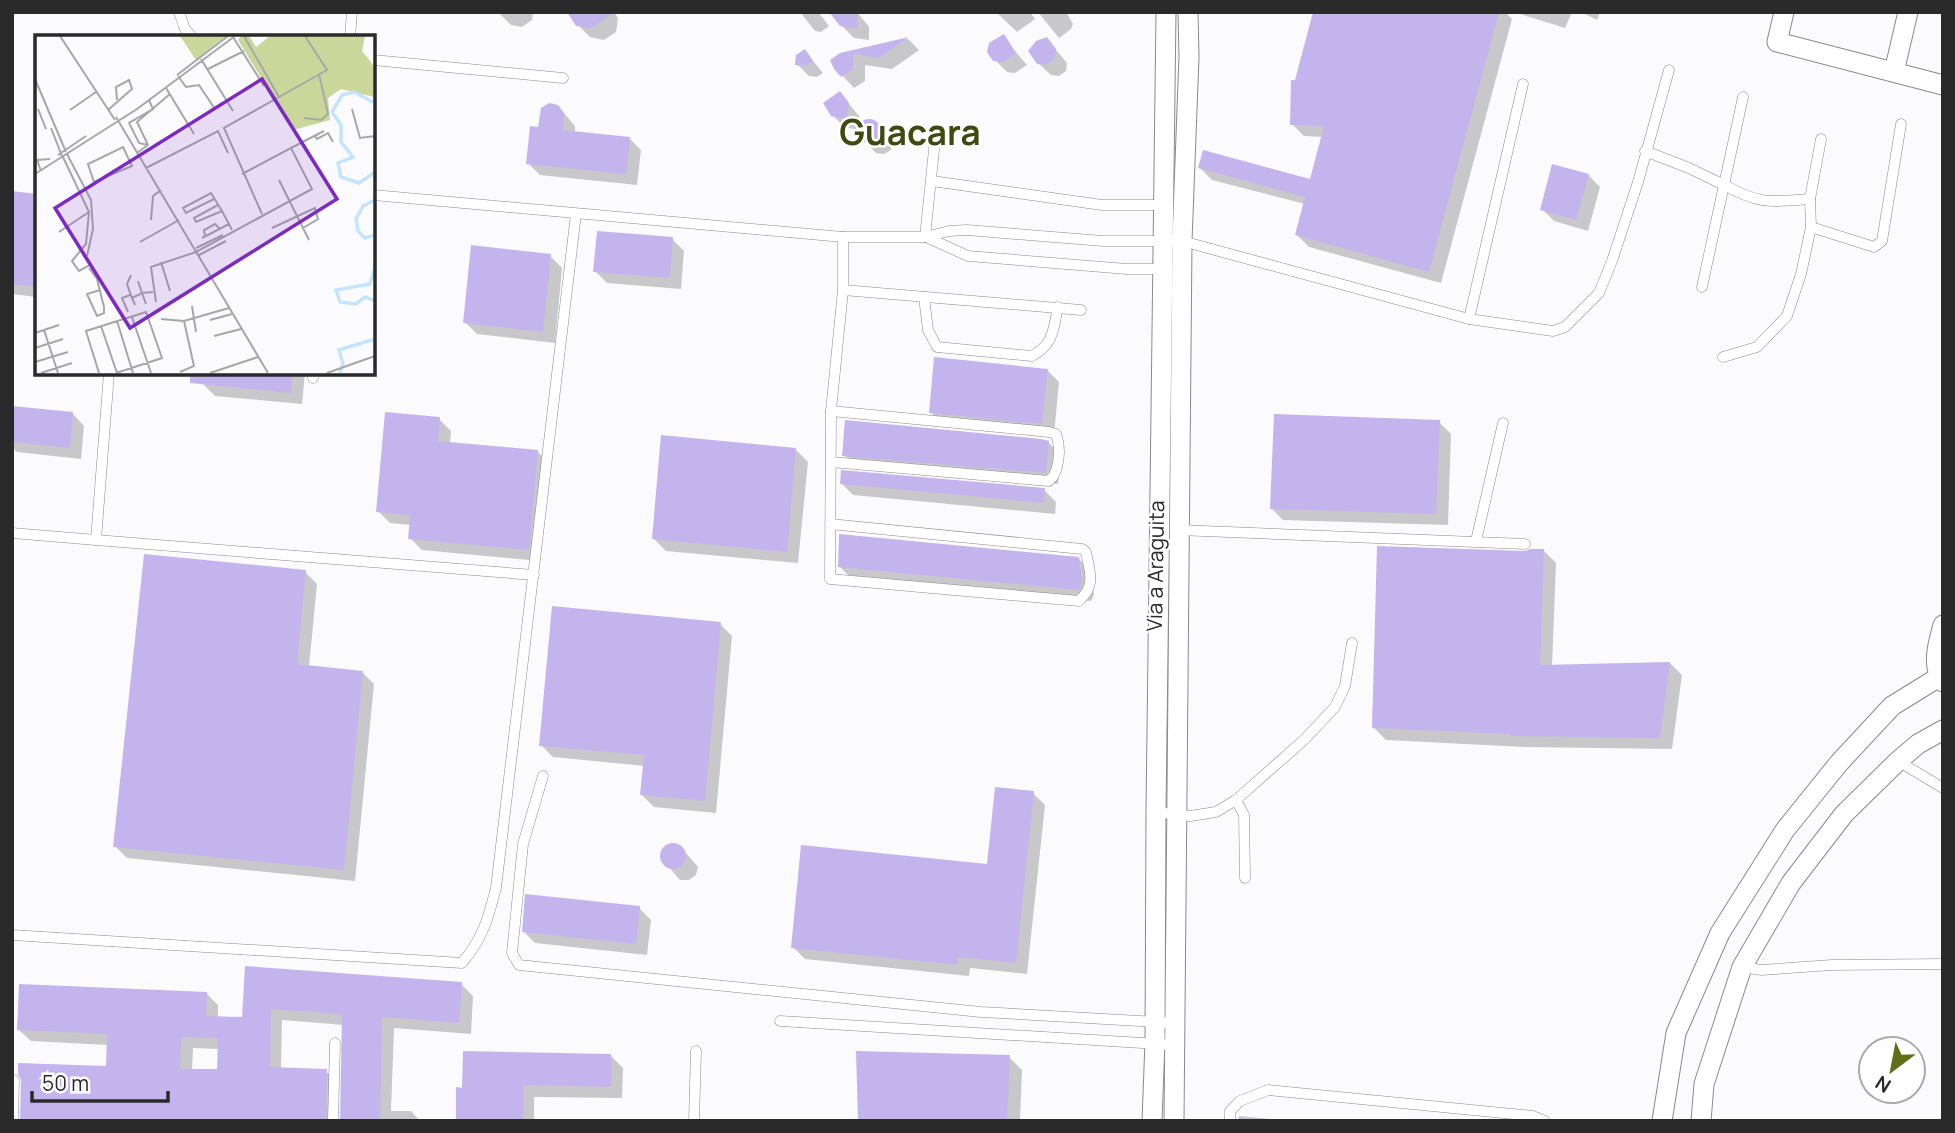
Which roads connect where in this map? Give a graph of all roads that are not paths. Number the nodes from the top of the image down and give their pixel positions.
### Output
1 (179, 12) edge
2 (352, 12) edge
3 (1166, 12) edge
4 (1188, 12) edge
5 (1784, 12) edge
6 (1908, 12) edge
7 (190, 35) edge
8 (349, 35) edge
9 (374, 60) edge
10 (1669, 70) dead end
11 (1894, 72) junction
12 (563, 78) dead end
13 (1524, 84) dead end
14 (1943, 85) edge
15 (1743, 97) dead end
16 (1901, 124) dead end
17 (1821, 139) dead end
18 (935, 140) dead end
19 (1644, 151) junction
20 (932, 181) junction
21 (1724, 185) junction
22 (374, 195) edge
23 (1810, 199) junction
24 (1184, 204) junction
25 (1164, 206) junction
26 (576, 214) junction
27 (1811, 227) junction
28 (843, 237) junction
29 (925, 237) junction
30 (1173, 242) junction
31 (1183, 268) junction
32 (1163, 269) junction
33 (1702, 286) dead end
34 (843, 290) junction
35 (923, 298) junction
36 (1058, 307) junction
37 (1081, 310) dead end
38 (1469, 319) junction
39 (1723, 357) dead end
40 (109, 374) edge
41 (831, 411) junction
42 (1503, 424) dead end
43 (831, 462) junction
44 (830, 524) junction
45 (1169, 530) junction
46 (12, 533) edge
47 (96, 540) junction
48 (1476, 541) junction
49 (1525, 544) dead end
50 (534, 575) junction
51 (1943, 625) edge
52 (1352, 643) dead end
53 (1941, 680) edge
54 (1943, 730) edge
55 (1898, 761) junction
56 (544, 776) dead end
57 (1943, 788) edge
58 (1237, 800) junction
59 (1156, 812) junction
60 (1175, 815) junction
61 (1245, 878) dead end
62 (12, 935) edge
63 (1943, 964) edge
64 (1742, 967) junction
65 (780, 1021) dead end
66 (1154, 1021) junction
67 (1175, 1023) junction
68 (1155, 1042) junction
69 (335, 1043) dead end
70 (1175, 1045) junction
71 (695, 1051) dead end
72 (14, 1080) dead end
73 (13, 1121) edge
74 (333, 1121) edge
75 (694, 1121) edge
76 (1153, 1121) edge
77 (1174, 1121) edge
78 (1230, 1121) edge
79 (1545, 1121) edge
80 (1662, 1121) edge
81 (1701, 1121) edge

1 - 7 lane
2 - 8 lane
3 - 25 street, Via a Araguita
4 - 24 street, Via a Araguita
5 - 11 street
6 - 11 street
9 - 12 lane
10 - 19 lane
11 - 14 street
13 - 38 lane
15 - 21 lane
16 - 27 lane
17 - 23 lane
18 - 20 lane
19 - 21 lane
19 - 38 lane
20 - 25 lane
20 - 29 lane
21 - 23 lane
21 - 33 lane
22 - 26 lane
23 - 27 lane
24 - 25 lane
24 - 30 street, Via a Araguita
25 - 30 street, Via a Araguita
26 - 28 lane
26 - 50 lane
27 - 39 lane
28 - 29 lane
28 - 34 lane
29 - 30 lane
29 - 32 lane
30 - 31 street, Via a Araguita
30 - 32 street, Via a Araguita
30 - 38 lane
31 - 32 lane
31 - 45 street, Via a Araguita
32 - 45 street, Via a Araguita
34 - 35 lane
34 - 41 lane
35 - 36 lane
35 - 36 lane
36 - 37 lane
40 - 47 lane
41 - 43 lane
41 - 43 lane
42 - 48 lane
43 - 44 lane
44 - 44 lane
45 - 48 lane
45 - 59 street, Via a Araguita
45 - 60 street, Via a Araguita
46 - 47 lane
47 - 50 lane
48 - 49 lane
50 - 62 lane
51 - 53 street
52 - 58 lane
53 - 80 street
54 - 55 street
55 - 57 lane
55 - 64 street
56 - 66 lane
58 - 60 lane
58 - 61 lane
59 - 60 lane
59 - 66 street, Via a Araguita
60 - 67 street, Via a Araguita
63 - 64 lane
64 - 81 street
65 - 68 lane
66 - 67 lane
66 - 68 street, Via a Araguita
67 - 70 street, Via a Araguita
68 - 70 lane
68 - 76 street, Via a Araguita
69 - 74 lane
70 - 77 street, Via a Araguita
71 - 75 lane
72 - 73 lane
78 - 79 lane

